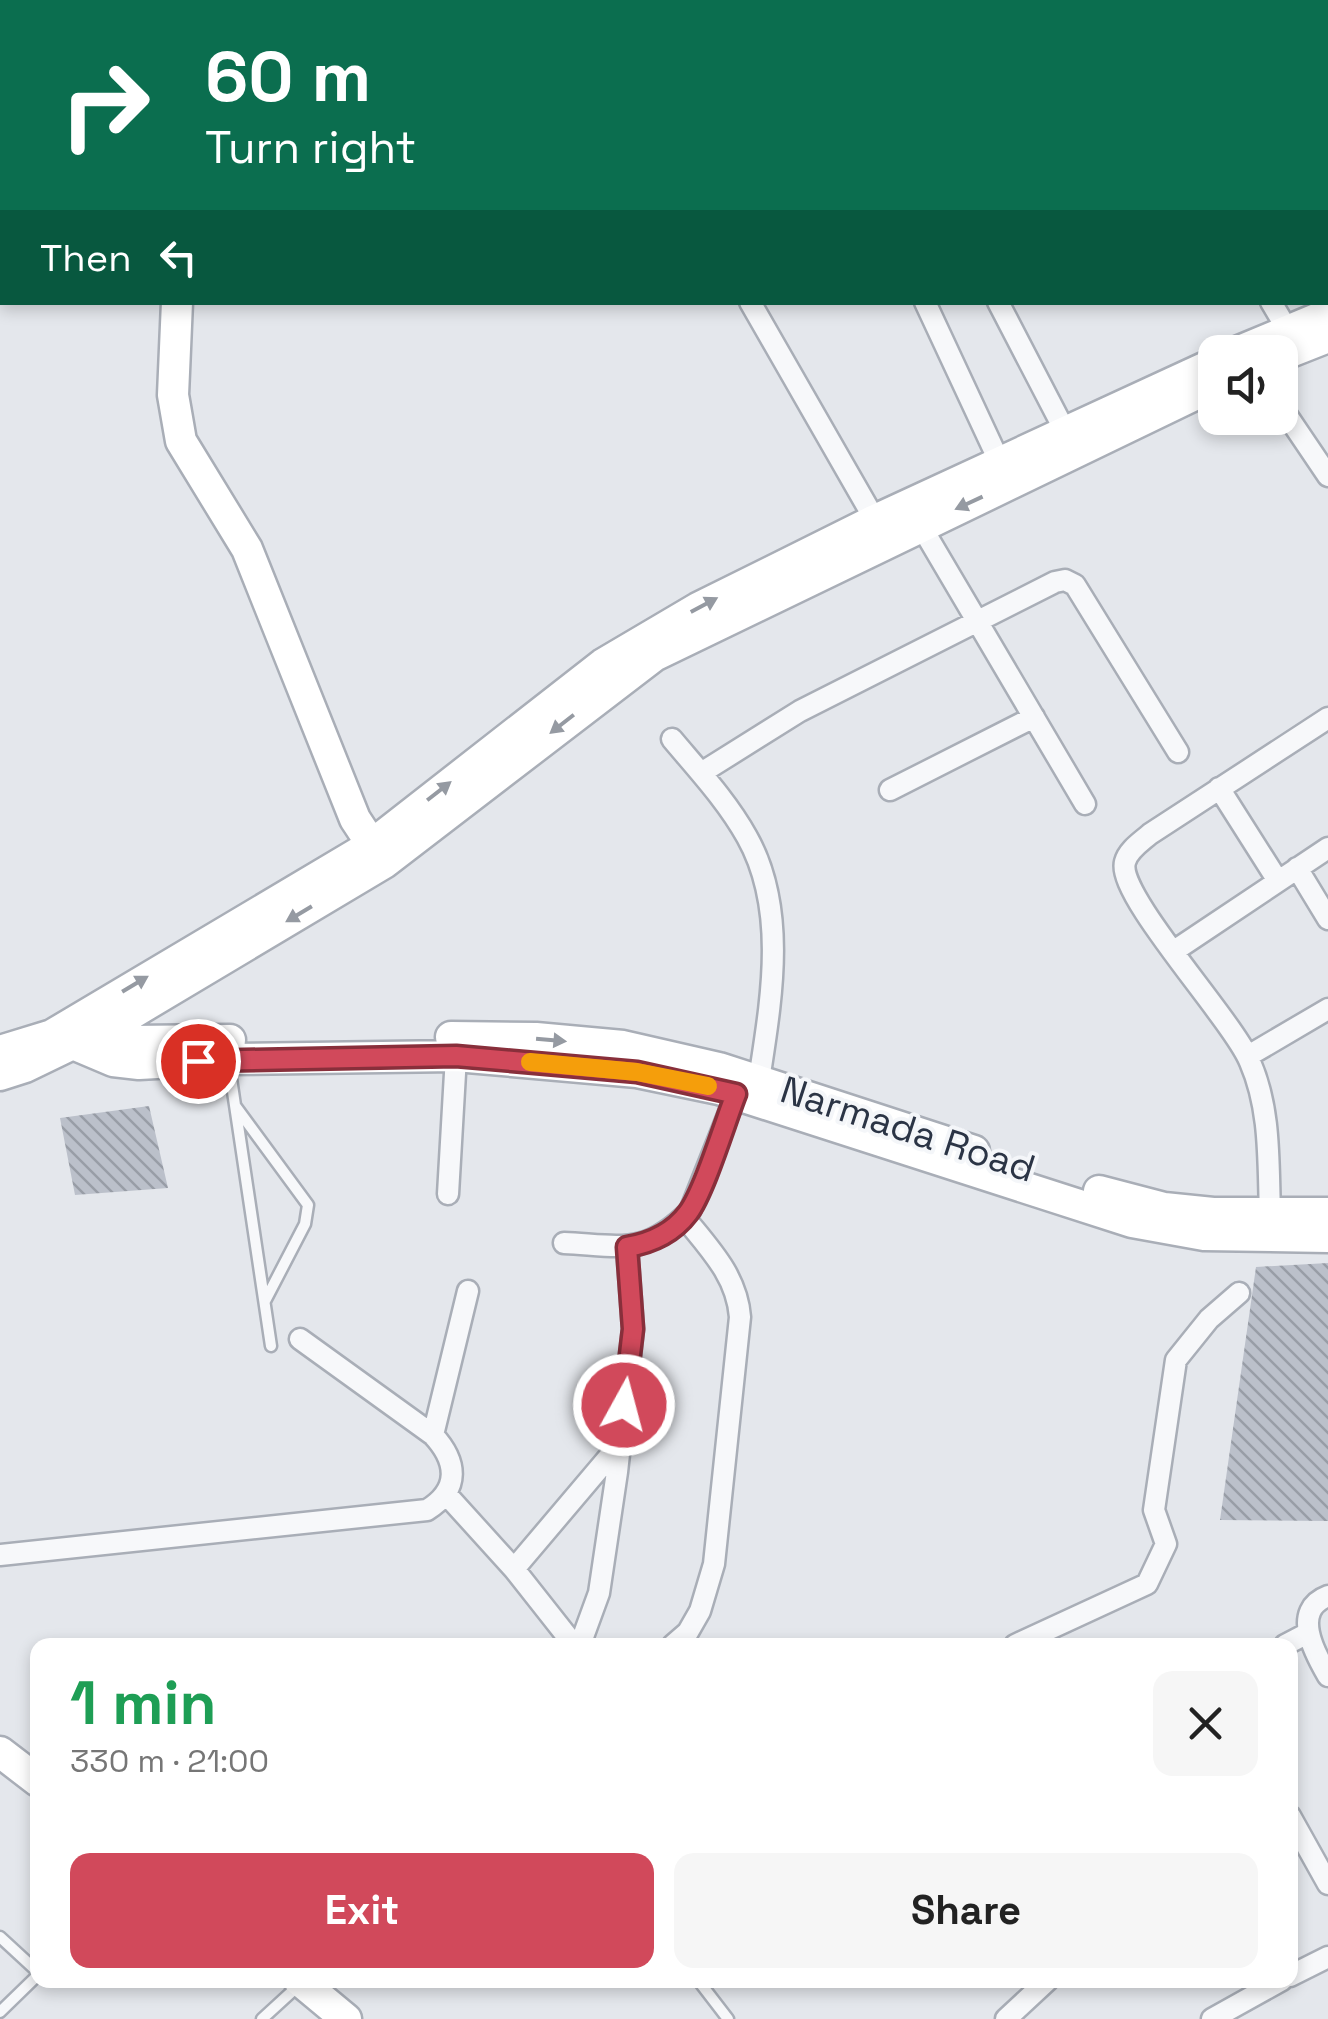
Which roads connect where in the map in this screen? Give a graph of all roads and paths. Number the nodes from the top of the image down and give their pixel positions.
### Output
1 (178, 305) edge
2 (752, 305) edge
3 (925, 305) edge
4 (1000, 305) edge
5 (1273, 305) edge
6 (1328, 314) edge
7 (1281, 335) edge
8 (1295, 335) edge
9 (1328, 337) edge
10 (1298, 341) edge
11 (1198, 371) edge
12 (1198, 393) edge
13 (1298, 432) edge
14 (1066, 433) junction
15 (1000, 463) junction
16 (1328, 476) edge
17 (876, 520) junction
18 (920, 526) junction
19 (978, 622) junction
20 (1034, 717) junction
21 (1328, 718) edge
22 (672, 738) dead end
23 (1178, 752) dead end
24 (701, 773) junction
25 (1219, 788) junction
26 (890, 790) dead end
27 (1085, 804) dead end
28 (1328, 848) edge
29 (377, 854) junction
30 (1297, 868) junction
31 (1278, 882) junction
32 (1328, 918) edge
33 (1174, 951) junction
34 (182, 984) junction
35 (1328, 1009) edge
36 (72, 1034) junction
37 (197, 1040) junction
38 (0, 1051) edge
39 (456, 1056) junction
40 (1248, 1056) junction
41 (228, 1059) junction
42 (0, 1075) edge
43 (747, 1087) junction
44 (235, 1106) junction
45 (448, 1194) dead end
46 (1270, 1213) junction
47 (1328, 1213) edge
48 (684, 1217) junction
49 (1328, 1237) edge
50 (564, 1243) dead end
51 (627, 1247) junction
52 (468, 1291) dead end
53 (1239, 1292) dead end
54 (264, 1303) junction
55 (300, 1339) dead end
56 (271, 1346) dead end
57 (433, 1435) junction
58 (620, 1443) junction
59 (446, 1494) junction
60 (0, 1555) edge
61 (514, 1569) junction
62 (1328, 1596) edge
63 (1308, 1633) junction
64 (571, 1638) edge
65 (580, 1638) edge
66 (681, 1638) edge
67 (1029, 1638) edge
68 (1298, 1638) edge
69 (1328, 1676) edge
70 (1298, 1830) edge
71 (1328, 1884) edge
72 (0, 1937) edge
73 (1328, 1957) edge
74 (30, 1966) edge
75 (1298, 1972) edge
76 (30, 1982) edge
77 (294, 1988) edge
78 (309, 1988) edge
79 (704, 1988) edge
80 (1039, 1988) edge
81 (1262, 1988) edge
82 (0, 2012) edge
83 (262, 2019) edge
84 (346, 2019) edge
85 (728, 2019) edge
86 (1006, 2019) edge
87 (1212, 2019) edge

1 - 29 street
2 - 17 street
3 - 15 street
4 - 14 street
5 - 7 street
6 - 8 street
9 - 10 street
11 - 14 street
12 -> 18 street
13 - 16 street
14 - 15 street
15 - 17 street
17 - 18 street
29 -> 17 street
18 - 19 street
18 -> 29 street
19 - 20 street
19 - 23 street
19 - 24 street
20 - 26 street
20 - 27 street
21 - 25 street
22 - 24 street
24 - 43 street
25 - 31 street
25 - 33 street
28 - 30 street
29 -> 34 street
36 -> 29 street
30 - 31 street
30 - 32 street
31 - 33 street
33 - 40 street
34 - 36 street
34 - 37 street
35 - 40 street
36 - 37 street, Narmada Road
36 - 38 street
36 - 41 street
36 - 42 street
37 -> 43 street, Narmada Road
39 - 41 street
39 - 43 street
39 - 45 street
40 - 46 street
41 - 44 lane
43 - 46 street, Narmada Road
43 - 48 street
43 - 49 street
44 - 54 lane
44 - 54 lane
46 - 47 street, Narmada Road
48 - 51 street
48 - 66 street
50 - 51 street
51 - 58 street
52 - 57 street
53 - 67 street
54 - 56 lane
55 - 57 street
57 - 59 street
58 - 61 street
58 - 65 street
59 - 60 street
59 - 61 street
61 - 64 street
62 - 63 street
63 - 68 street
63 - 69 street
70 - 71 street
72 - 74 lane
73 - 75 street
76 - 82 lane
77 - 83 lane
78 - 84 street
79 - 85 lane
80 - 86 street
81 - 87 street

